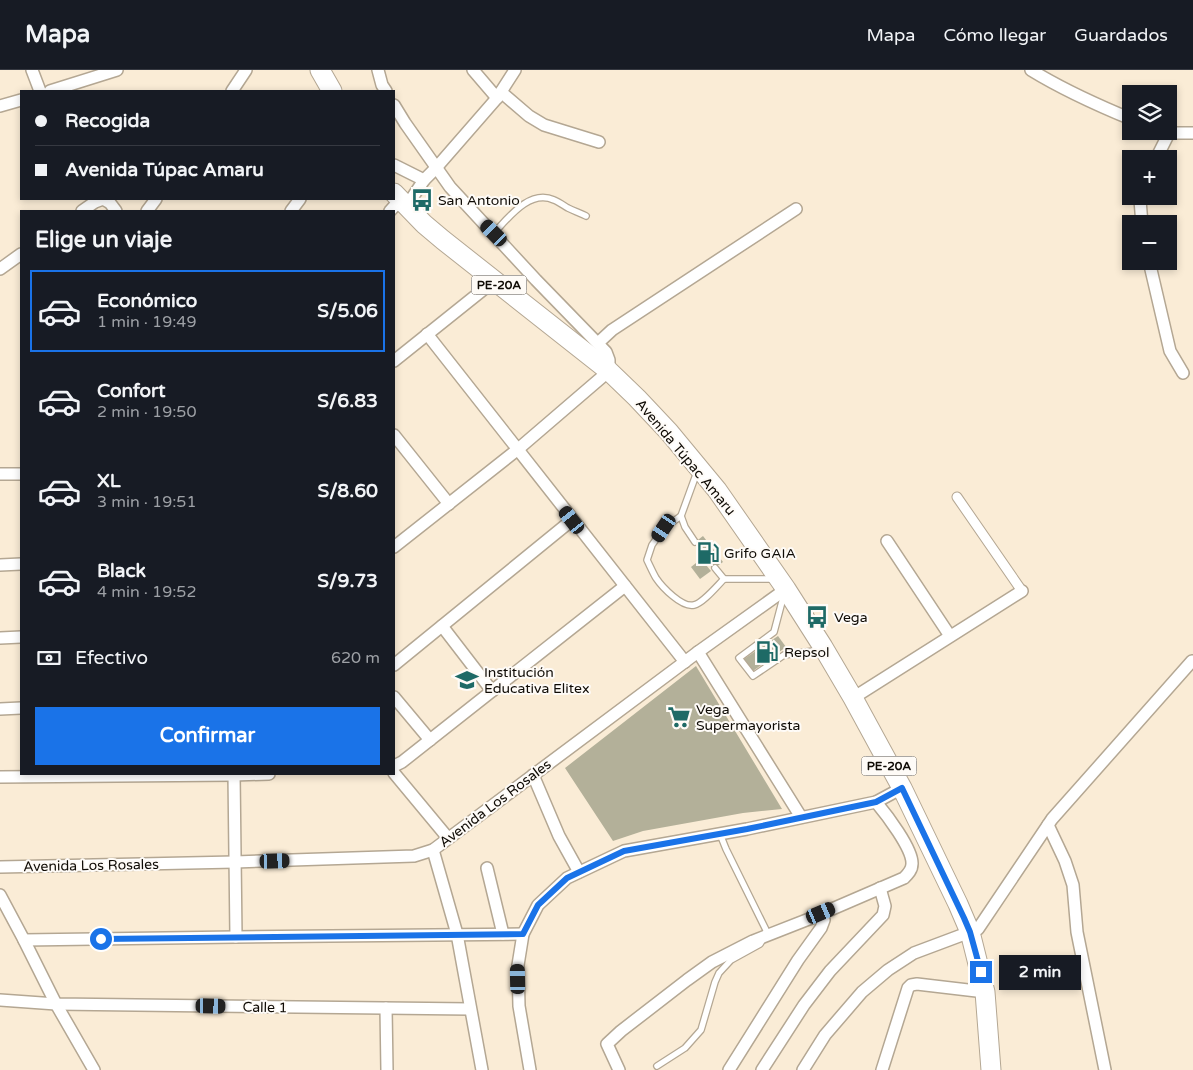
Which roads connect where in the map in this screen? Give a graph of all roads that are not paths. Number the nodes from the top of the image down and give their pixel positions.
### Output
1 (32, 70) edge
2 (117, 70) edge
3 (246, 70) edge
4 (320, 70) edge
5 (378, 70) edge
6 (473, 70) edge
7 (515, 70) edge
8 (1031, 70) edge
9 (100, 73) edge
10 (40, 90) edge
11 (53, 90) edge
12 (233, 90) edge
13 (331, 90) edge
14 (385, 90) edge
15 (499, 95) junction
16 (20, 100) edge
17 (0, 106) edge
18 (395, 107) edge
19 (1122, 115) edge
20 (1177, 132) edge
21 (1193, 133) edge
22 (599, 142) dead end
23 (395, 166) edge
24 (436, 168) junction
25 (424, 180) junction
26 (100, 200) edge
27 (105, 200) edge
28 (397, 203) edge
29 (796, 209) dead end
30 (83, 210) edge
31 (115, 210) edge
32 (586, 216) dead end
33 (494, 233) junction
34 (20, 255) edge
35 (0, 269) edge
36 (1151, 270) edge
37 (494, 281) junction
38 (427, 334) junction
39 (598, 344) junction
40 (395, 360) edge
41 (609, 371) junction
42 (1183, 373) dead end
43 (395, 437) edge
44 (517, 450) junction
45 (699, 468) junction
46 (0, 474) edge
47 (20, 474) edge
48 (957, 497) dead end
49 (449, 504) junction
50 (682, 516) junction
51 (572, 520) junction
52 (887, 541) dead end
53 (695, 542) dead end
54 (395, 546) edge
55 (0, 564) edge
56 (20, 564) edge
57 (715, 568) dead end
58 (724, 579) junction
59 (782, 584) junction
60 (625, 586) junction
61 (1022, 591) joint
62 (442, 626) junction
63 (950, 636) junction
64 (20, 637) edge
65 (0, 638) edge
66 (824, 650) junction
67 (698, 652) junction
68 (1192, 661) edge
69 (685, 662) junction
70 (395, 664) edge
71 (492, 691) junction
72 (395, 698) edge
73 (853, 698) junction
74 (0, 708) edge
75 (20, 708) edge
76 (430, 740) junction
77 (395, 766) edge
78 (395, 774) edge
79 (156, 775) edge
80 (234, 775) edge
81 (533, 775) junction
82 (0, 777) edge
83 (902, 788) junction
84 (876, 802) junction
85 (801, 817) junction
86 (1048, 825) junction
87 (720, 834) junction
88 (448, 838) junction
89 (433, 850) junction
90 (235, 862) junction
91 (0, 867) edge
92 (487, 868) dead end
93 (579, 872) junction
94 (880, 888) junction
95 (0, 895) edge
96 (821, 913) junction
97 (970, 932) junction
98 (457, 934) junction
99 (503, 934) junction
100 (523, 934) junction
101 (765, 936) junction
102 (236, 937) junction
103 (24, 940) junction
104 (985, 992) junction
105 (0, 1000) edge
106 (56, 1004) junction
107 (386, 1008) junction
108 (470, 1009) junction
109 (657, 1066) dead end
110 (94, 1070) edge
111 (387, 1070) edge
112 (482, 1070) edge
113 (530, 1070) edge
114 (619, 1070) edge
115 (729, 1070) edge
116 (762, 1070) edge
117 (804, 1070) edge
118 (882, 1070) edge
119 (991, 1070) edge
120 (1105, 1070) edge

1 - 10 street
2 - 9 street
3 - 12 street
4 - 13 highway
5 - 14 street
6 - 15 street
7 - 15 street
8 - 19 street
9 - 11 street
15 - 22 street
15 - 24 street
16 - 17 street
18 - 24 street
20 - 21 street
23 - 25 street
24 - 25 street
24 - 33 street
25 - 28 street
26 - 30 street
27 - 31 street
28 - 37 highway, Avenida Túpac Amaru / PE-20A
29 - 39 street
32 - 33 lane
33 - 39 street
34 - 35 street
36 - 42 street
37 - 38 street
37 - 41 highway, Avenida Túpac Amaru / PE-20A
38 - 40 street
38 - 44 street
39 - 41 street
41 - 44 street
41 - 45 highway, Avenida Túpac Amaru / PE-20A
43 - 49 street
44 - 49 street
44 - 51 street
45 - 50 lane
45 - 59 highway, Avenida Túpac Amaru / PE-20A
46 - 47 street
48 - 61 street
49 - 54 street
50 - 53 lane
50 - 58 lane
51 - 60 street
51 - 62 street
52 - 63 street
55 - 56 street
57 - 58 lane
58 - 59 lane
59 - 66 highway, Avenida Túpac Amaru / PE-20A
59 - 66 lane
59 - 67 street, Avenida Los Rosales
60 - 69 street
60 - 71 street
61 - 63 street
62 - 70 street
62 - 71 street
63 - 73 street
64 - 65 street
66 - 73 highway, Avenida Túpac Amaru / PE-20A
67 - 69 street, Avenida Los Rosales
67 - 85 street
68 - 86 street
69 - 81 street, Avenida Los Rosales
71 - 76 street
72 - 76 street
73 - 83 highway, Avenida Túpac Amaru / PE-20A
74 - 75 street
76 - 77 street
78 - 88 street
79 - 82 street
80 - 90 street
81 - 88 street, Avenida Los Rosales
81 - 93 street
83 - 84 street
83 - 97 highway, Avenida Túpac Amaru / PE-20A
84 - 85 street
84 - 94 street
85 - 87 street
86 - 97 street
86 - 120 street
87 - 93 street
87 - 101 lane
88 - 89 street, Avenida Los Rosales
89 - 90 street, Avenida Los Rosales
89 - 98 street
90 - 91 street, Avenida Los Rosales
90 - 102 street
92 - 99 street
93 - 100 street
94 - 96 street
94 - 116 street
95 - 103 street
96 - 101 street
96 - 115 street
97 - 104 highway, Avenida Túpac Amaru / PE-20A
97 - 117 street
98 - 99 street
98 - 102 street
98 - 108 street
99 - 100 street
100 - 113 street
101 - 109 lane
101 - 114 street
102 - 103 street
103 - 106 street
104 - 118 street
104 - 119 highway, Avenida Túpac Amaru / PE-20A
105 - 106 street, Calle 1
106 - 107 street, Calle 1
106 - 110 street
107 - 108 street, Calle 1
107 - 111 street
108 - 112 street

